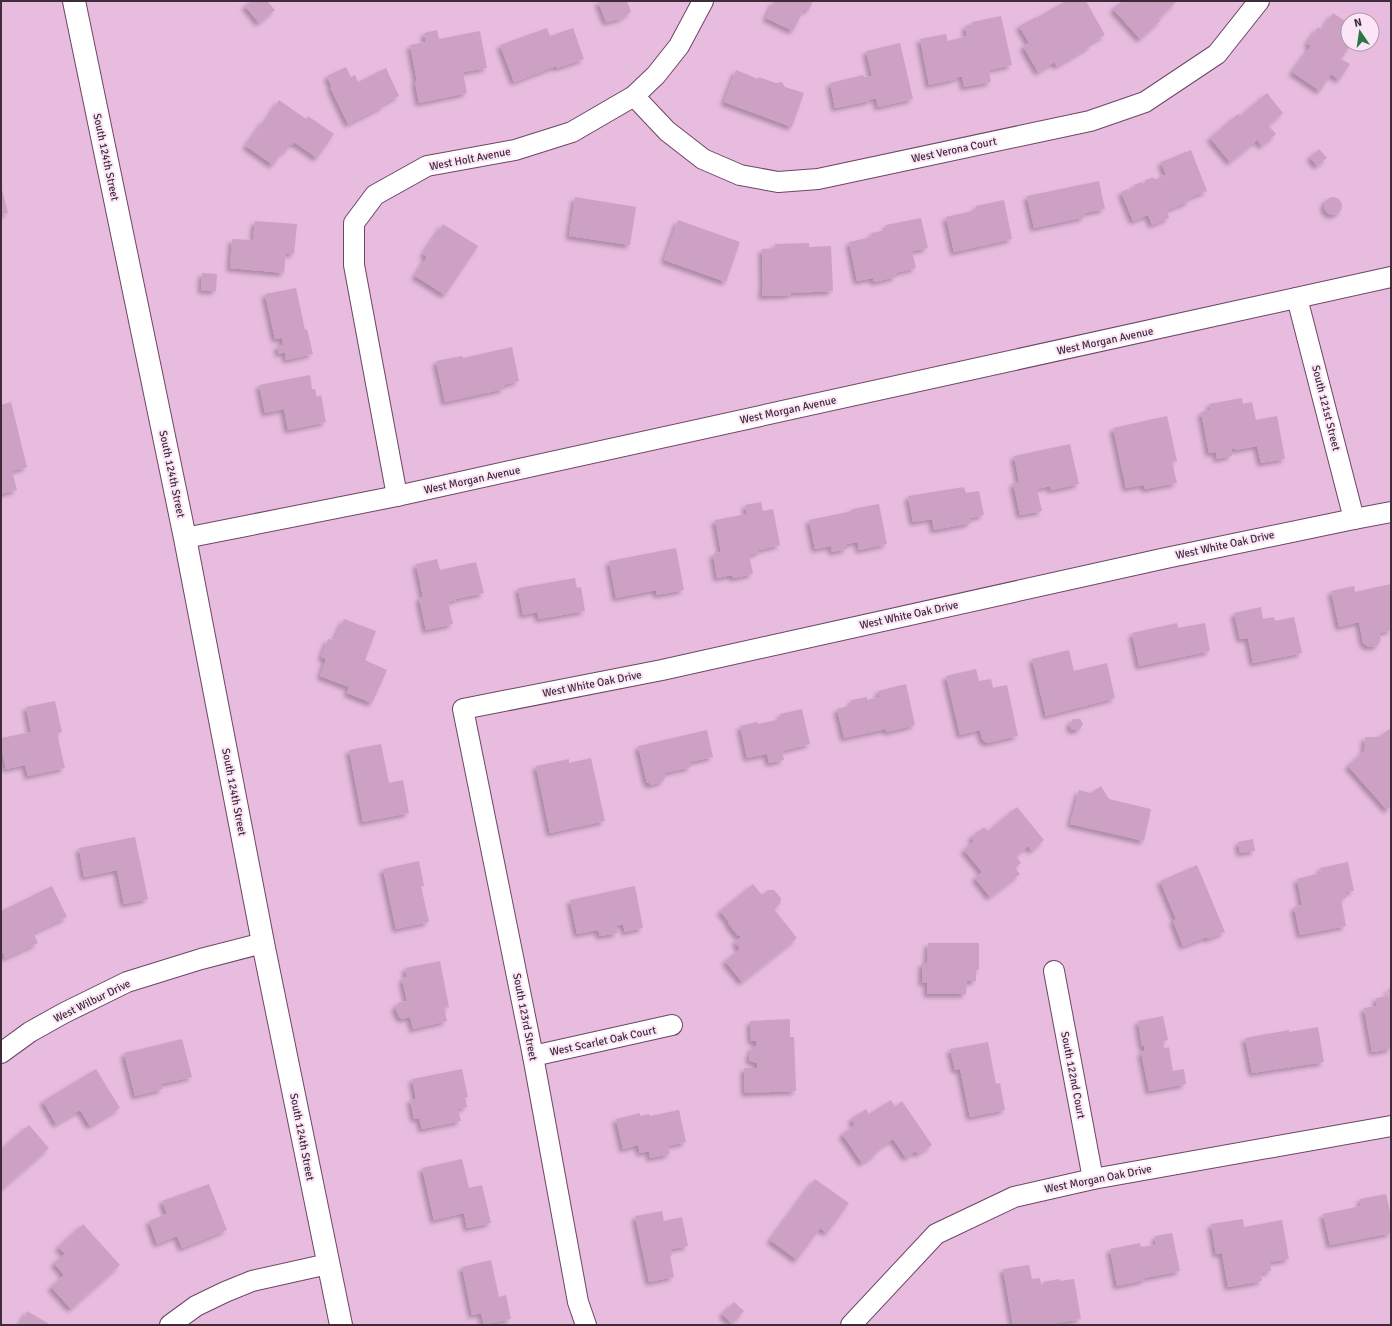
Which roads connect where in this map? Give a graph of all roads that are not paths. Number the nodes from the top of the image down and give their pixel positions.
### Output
1 (74, 1) edge
2 (703, 1) edge
3 (1259, 1) edge
4 (634, 96) junction
5 (1391, 277) edge
6 (1297, 298) junction
7 (398, 496) junction
8 (1391, 512) edge
9 (1354, 518) junction
10 (185, 538) junction
11 (463, 709) joint
12 (261, 946) junction
13 (1054, 972) dead end
14 (672, 1025) dead end
15 (1, 1053) edge
16 (533, 1056) junction
17 (1391, 1126) edge
18 (1093, 1179) junction
19 (328, 1264) junction
20 (170, 1325) edge
21 (341, 1325) edge
22 (586, 1325) edge
23 (851, 1325) edge

1 - 10 street, South 124th Street
2 - 4 street, West Holt Avenue
3 - 4 street, West Verona Court
4 - 7 street, West Holt Avenue
5 - 6 street, West Morgan Avenue
6 - 7 street, West Morgan Avenue
6 - 9 street, South 121st Street
7 - 10 street, West Morgan Avenue
8 - 9 street, West White Oak Drive
9 - 11 street, West White Oak Drive
10 - 12 street, South 124th Street
11 - 16 street, South 123rd Street
12 - 15 street, West Wilbur Drive
12 - 19 street, South 124th Street
13 - 18 street, South 122nd Court
14 - 16 street, West Scarlet Oak Court
16 - 22 street, South 123rd Street
17 - 18 street, West Morgan Oak Drive
18 - 23 street, West Morgan Oak Drive
19 - 20 street
19 - 21 street, South 124th Street

